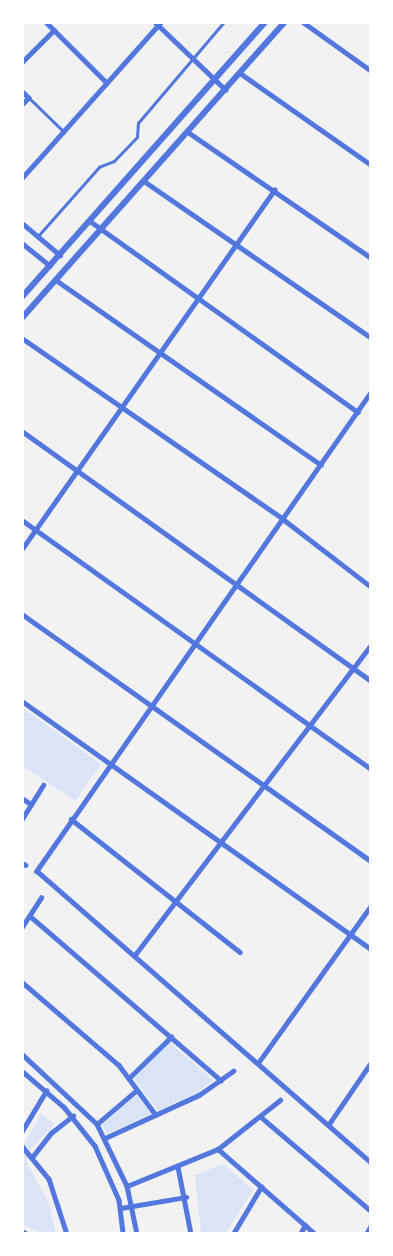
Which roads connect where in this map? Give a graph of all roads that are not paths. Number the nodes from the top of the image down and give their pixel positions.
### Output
1 (46, 22) edge
2 (224, 22) edge
3 (265, 22) edge
4 (285, 22) edge
5 (303, 22) edge
6 (158, 24) edge
7 (54, 30) junction
8 (192, 58) junction
9 (22, 62) edge
10 (370, 70) edge
11 (240, 73) junction
12 (215, 79) junction
13 (107, 83) junction
14 (226, 90) junction
15 (22, 91) edge
16 (30, 98) junction
17 (22, 105) edge
18 (64, 132) junction
19 (188, 132) junction
20 (370, 164) edge
21 (22, 178) edge
22 (144, 181) junction
23 (274, 190) junction
24 (90, 221) junction
25 (22, 223) edge
26 (101, 230) junction
27 (38, 236) junction
28 (22, 243) edge
29 (236, 244) junction
30 (60, 255) junction
31 (370, 257) edge
32 (50, 266) junction
33 (56, 280) junction
34 (22, 297) edge
35 (198, 299) junction
36 (22, 318) edge
37 (370, 337) edge
38 (22, 338) edge
39 (160, 352) junction
40 (370, 394) edge
41 (122, 407) junction
42 (358, 412) junction
43 (22, 431) edge
44 (321, 465) junction
45 (78, 470) junction
46 (283, 519) junction
47 (22, 520) edge
48 (36, 530) junction
49 (22, 549) edge
50 (238, 584) junction
51 (370, 586) edge
52 (22, 614) edge
53 (196, 643) junction
54 (370, 646) edge
55 (354, 668) junction
56 (370, 680) edge
57 (22, 701) edge
58 (152, 706) junction
59 (310, 725) junction
60 (111, 764) junction
61 (370, 768) edge
62 (43, 785) dead end
63 (264, 785) junction
64 (22, 798) edge
65 (31, 804) junction
66 (22, 819) edge
67 (71, 819) junction
68 (221, 842) junction
69 (370, 860) edge
70 (41, 898) dead end
71 (175, 902) junction
72 (370, 907) edge
73 (30, 916) junction
74 (22, 927) edge
75 (351, 934) junction
76 (370, 948) edge
77 (240, 952) dead end
78 (134, 956) junction
79 (22, 982) edge
80 (171, 1037) junction
81 (22, 1054) edge
82 (258, 1063) junction
83 (370, 1064) edge
84 (22, 1071) edge
85 (233, 1071) dead end
86 (129, 1078) junction
87 (221, 1080) junction
88 (137, 1090) junction
89 (46, 1091) junction
90 (280, 1100) dead end
91 (156, 1115) junction
92 (73, 1116) junction
93 (261, 1117) junction
94 (92, 1119) junction
95 (97, 1124) junction
96 (328, 1124) junction
97 (82, 1126) junction
98 (22, 1131) edge
99 (105, 1138) junction
100 (22, 1146) edge
101 (218, 1149) junction
102 (113, 1153) junction
103 (33, 1156) junction
104 (102, 1158) junction
105 (370, 1161) edge
106 (178, 1167) junction
107 (127, 1186) junction
108 (261, 1187) junction
109 (186, 1197) junction
110 (133, 1206) junction
111 (121, 1208) junction
112 (370, 1210) edge
113 (305, 1225) junction
114 (370, 1227) edge
115 (22, 1231) edge
116 (27, 1234) edge
117 (67, 1234) edge
118 (123, 1234) edge
119 (136, 1234) edge
120 (191, 1234) edge
121 (234, 1234) edge
122 (300, 1234) edge
123 (315, 1234) edge
124 (366, 1234) edge

1 - 7 street
2 - 8 lane
3 - 12 street
4 - 11 street
5 - 10 street
6 - 8 street
6 - 13 street
7 - 9 street
7 - 13 street
8 - 12 street
8 - 27 lane
11 - 14 street
11 - 20 street
12 - 14 street
12 - 24 street
13 - 18 street
14 - 19 street
15 - 16 street
16 - 17 street
16 - 18 street
18 - 21 street
19 - 22 street
19 - 23 street
22 - 26 street
22 - 29 street
23 - 29 street
23 - 31 street
24 - 26 street
24 - 30 street
25 - 27 street
26 - 33 street
26 - 35 street
27 - 30 street
28 - 32 street
29 - 35 street
29 - 37 street
30 - 32 street
32 - 34 street
33 - 36 street
33 - 39 street
35 - 39 street
35 - 42 street
38 - 41 street
39 - 41 street
39 - 44 street
40 - 42 street
41 - 45 street
41 - 46 street
42 - 44 street
43 - 45 street
44 - 46 street
45 - 48 street
45 - 50 street
46 - 50 street
46 - 51 street
47 - 48 street
48 - 49 street
48 - 53 street
50 - 53 street
50 - 55 street
52 - 58 street
53 - 58 street
53 - 59 street
54 - 55 street
55 - 56 street
55 - 59 street
57 - 60 street
58 - 60 street
58 - 63 street
59 - 61 street
59 - 63 street
60 - 67 street
60 - 68 street
62 - 65 street
63 - 68 street
63 - 69 street
64 - 65 street
65 - 66 street
67 - 71 street
67 - 78 street
68 - 71 street
68 - 75 street
70 - 73 street
71 - 77 street
71 - 78 street
72 - 75 street
73 - 74 street
73 - 80 street
75 - 76 street
75 - 82 street
78 - 82 street
79 - 86 street
80 - 86 street
80 - 87 street
81 - 94 street
82 - 96 street
83 - 96 street
84 - 89 street
85 - 87 street
86 - 88 street
87 - 91 street
88 - 91 street
88 - 95 street
89 - 92 street
89 - 98 street
90 - 93 street
91 - 99 street
92 - 97 street
92 - 103 street
93 - 101 street
93 - 112 street
94 - 95 street
94 - 97 street
95 - 99 street
96 - 105 street
97 - 104 street
99 - 102 street
100 - 103 street
101 - 106 street
101 - 108 street
102 - 104 street
102 - 107 street
103 - 117 street
104 - 111 street
106 - 107 street
106 - 109 street
107 - 110 street
108 - 113 street
108 - 121 street
109 - 110 street
109 - 120 street
110 - 111 street
110 - 119 street
111 - 118 street
113 - 122 street
113 - 123 street
114 - 124 street
115 - 116 street

